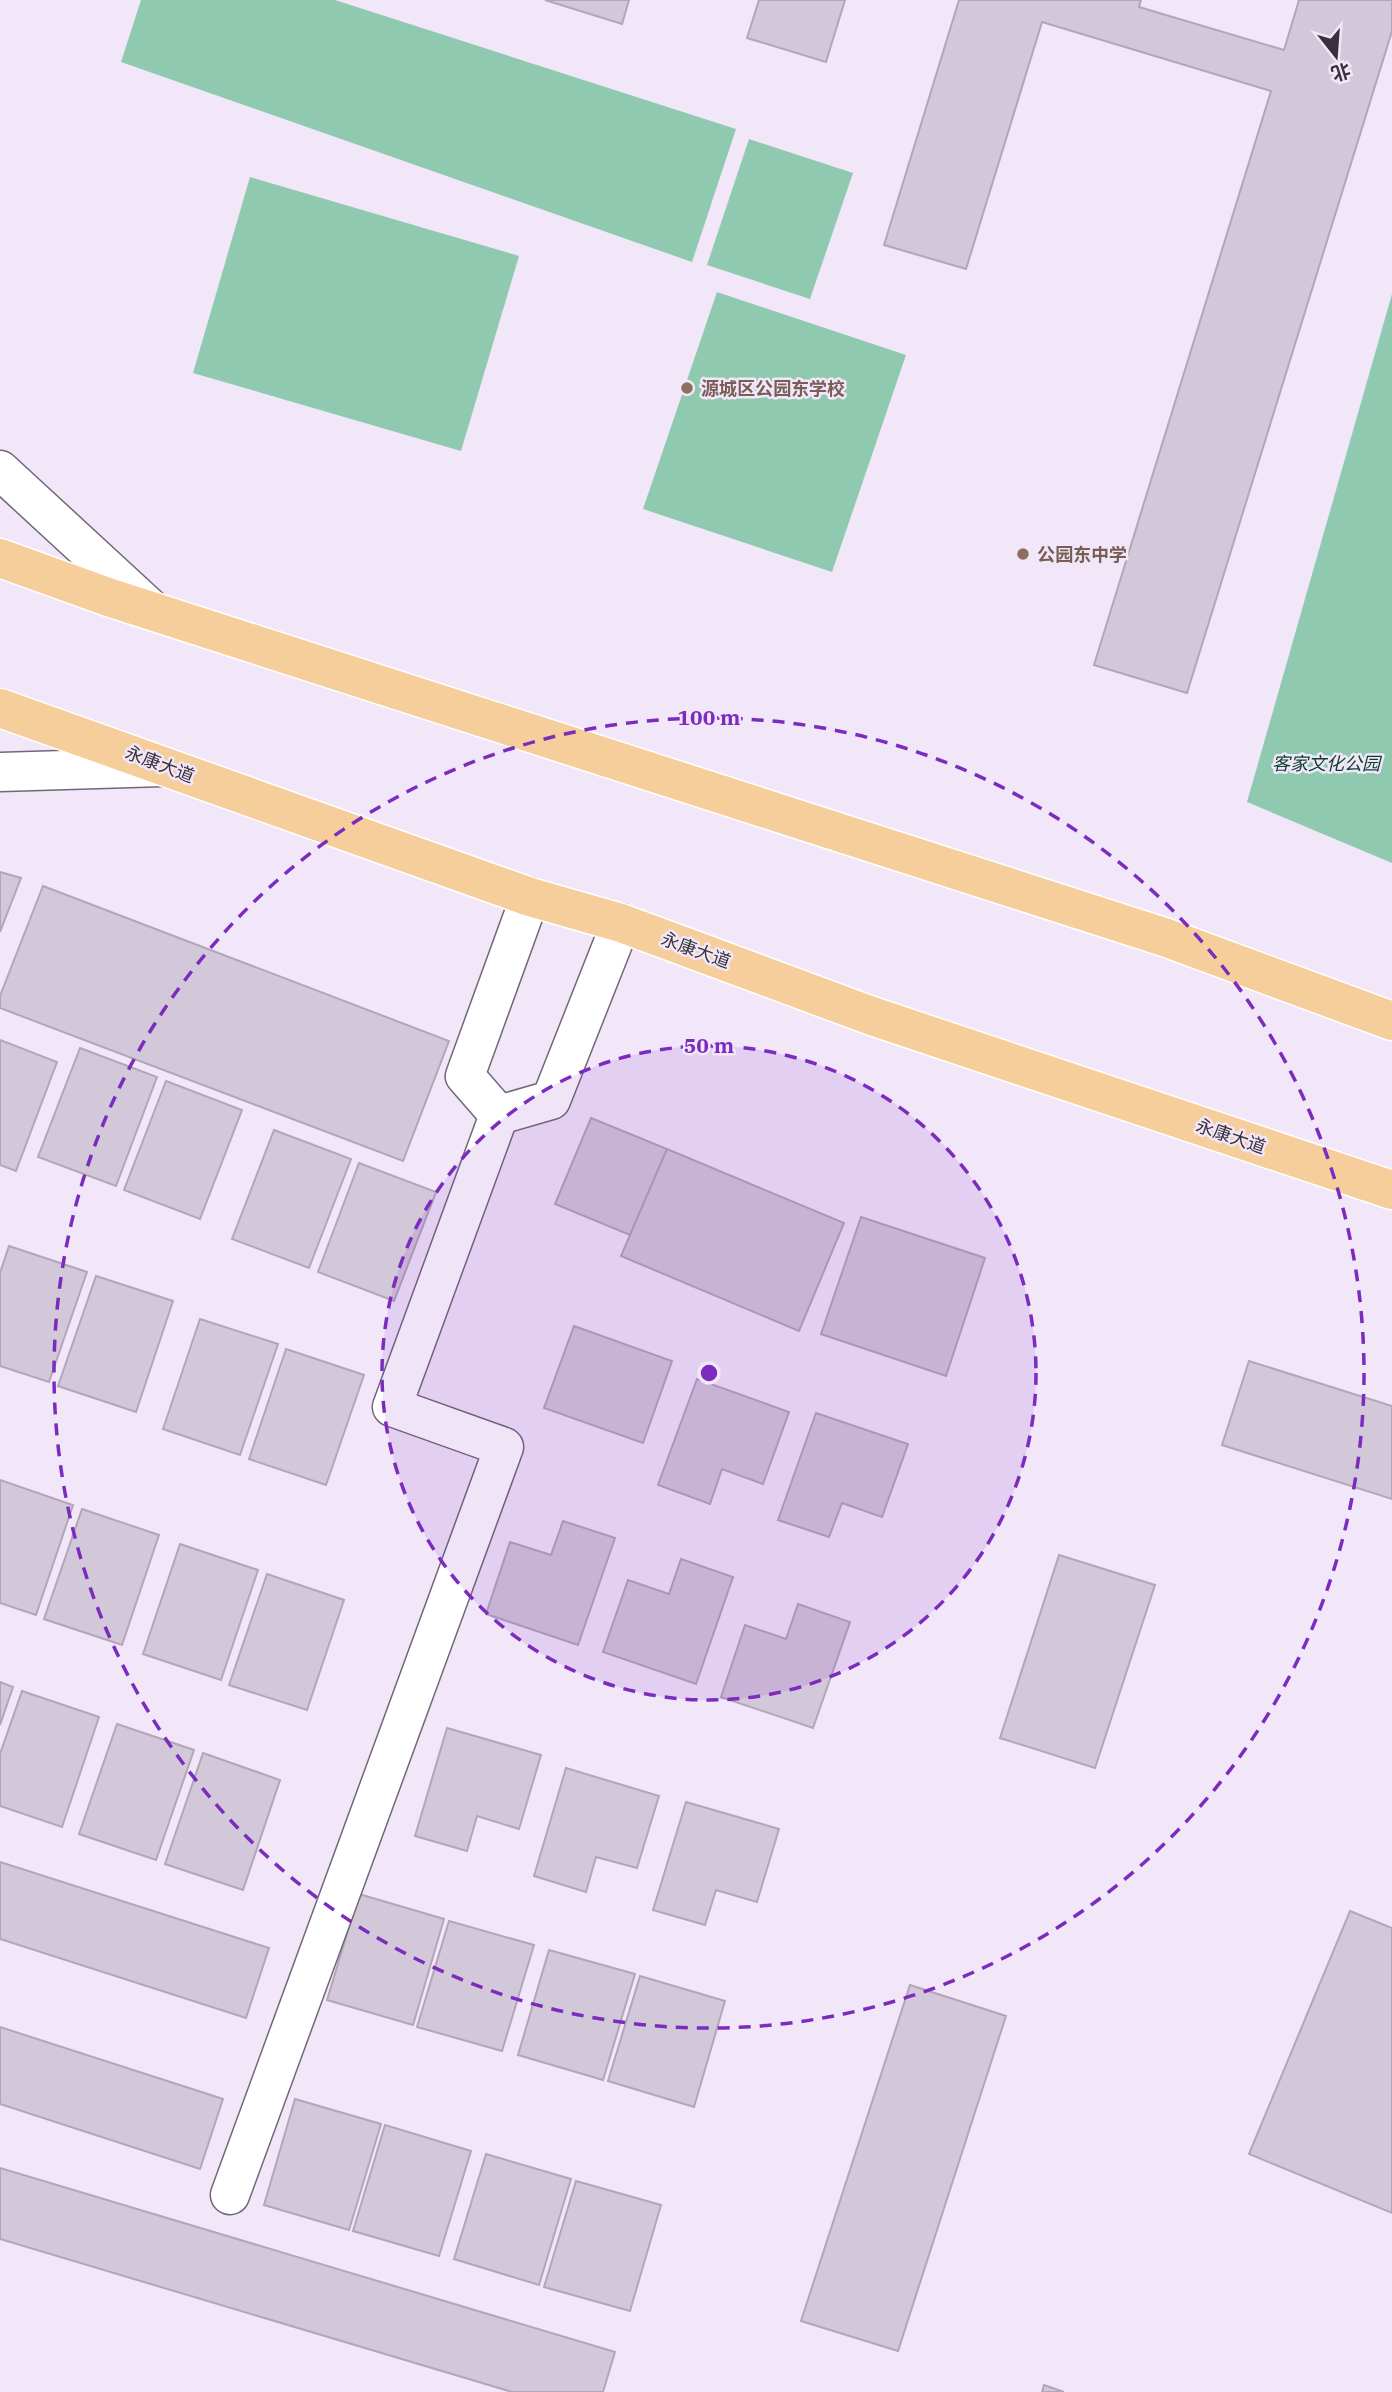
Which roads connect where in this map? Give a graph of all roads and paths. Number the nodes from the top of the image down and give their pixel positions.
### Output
1 (0, 470) edge
2 (0, 558) edge
3 (153, 611) junction
4 (0, 708) edge
5 (165, 767) junction
6 (0, 772) edge
7 (530, 897) junction
8 (621, 923) junction
9 (1392, 1021) edge
10 (499, 1115) junction
11 (1392, 1191) edge
12 (230, 2196) dead end

1 - 3 street
2 - 3 main road
3 - 9 main road
4 - 5 main road, 永康大道
5 - 6 street
5 - 7 main road, 永康大道
7 - 8 main road, 永康大道
7 - 10 street
8 - 10 street
8 - 11 main road, 永康大道
10 - 12 street

